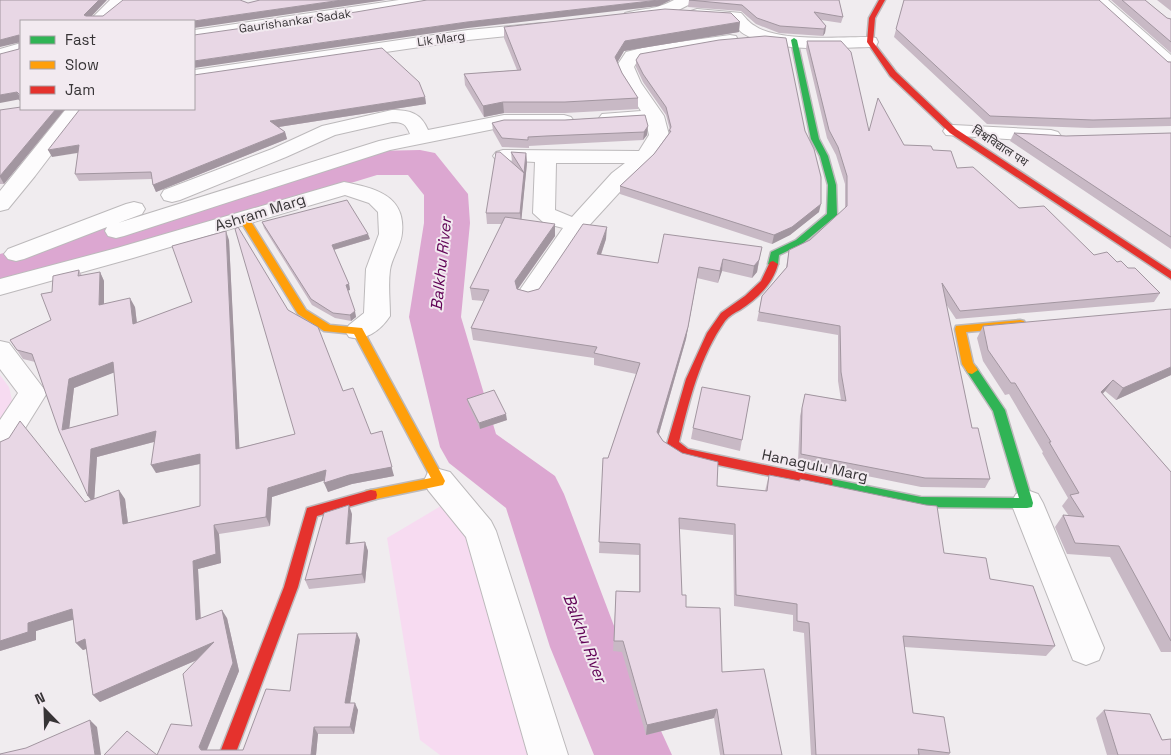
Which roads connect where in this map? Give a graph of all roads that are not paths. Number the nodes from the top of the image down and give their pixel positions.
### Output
1 (122, 0) edge
2 (369, 0) edge
3 (426, 0) edge
4 (686, 0) edge
5 (882, 0) edge
6 (1099, 0) edge
7 (357, 12) junction
8 (664, 12) junction
9 (615, 18) edge
10 (98, 20) edge
11 (556, 26) edge
12 (195, 35) edge
13 (766, 36) junction
14 (794, 40) junction
15 (870, 42) junction
16 (17, 43) edge
17 (0, 56) edge
18 (1171, 64) edge
19 (195, 74) edge
20 (75, 110) edge
21 (654, 116) junction
22 (953, 131) junction
23 (1067, 136) edge
24 (421, 138) junction
25 (503, 156) edge
26 (546, 156) junction
27 (645, 157) junction
28 (250, 164) junction
29 (261, 184) junction
30 (0, 204) edge
31 (140, 215) junction
32 (243, 217) junction
33 (577, 225) junction
34 (116, 231) dead end
35 (16, 254) dead end
36 (1171, 276) edge
37 (0, 287) edge
38 (529, 294) edge
39 (1027, 323) edge
40 (358, 330) junction
41 (0, 350) edge
42 (0, 440) edge
43 (439, 481) junction
44 (1028, 503) junction
45 (1086, 648) dead end
46 (228, 755) edge
47 (548, 755) edge

1 - 10 street
2 - 7 street
3 - 7 street, Gaurishankar Sadak
4 - 8 street
5 - 15 street
6 - 18 street
7 - 12 street, Gaurishankar Sadak
8 - 9 street
8 - 13 street
11 - 19 street, Lik Marg
13 - 14 street
13 - 21 street
14 - 15 street
14 - 44 street, Hanagulu Marg
15 - 22 street, विश्वविद्याल पथ
16 - 17 street
20 - 30 street
21 - 24 street
21 - 27 street
22 - 23 street
22 - 36 street, विश्वविद्याल पथ
24 - 28 street
24 - 29 street
25 - 26 street
26 - 27 street
26 - 33 street
27 - 33 street
28 - 29 street
28 - 31 street
29 - 31 street
31 - 34 street
31 - 35 street
32 - 37 street, Ashram Marg
32 - 40 street
32 - 40 street, Ashram Marg
33 - 38 street
39 - 44 street
40 - 43 street
41 - 42 street
43 - 46 street
43 - 47 street
44 - 45 street

